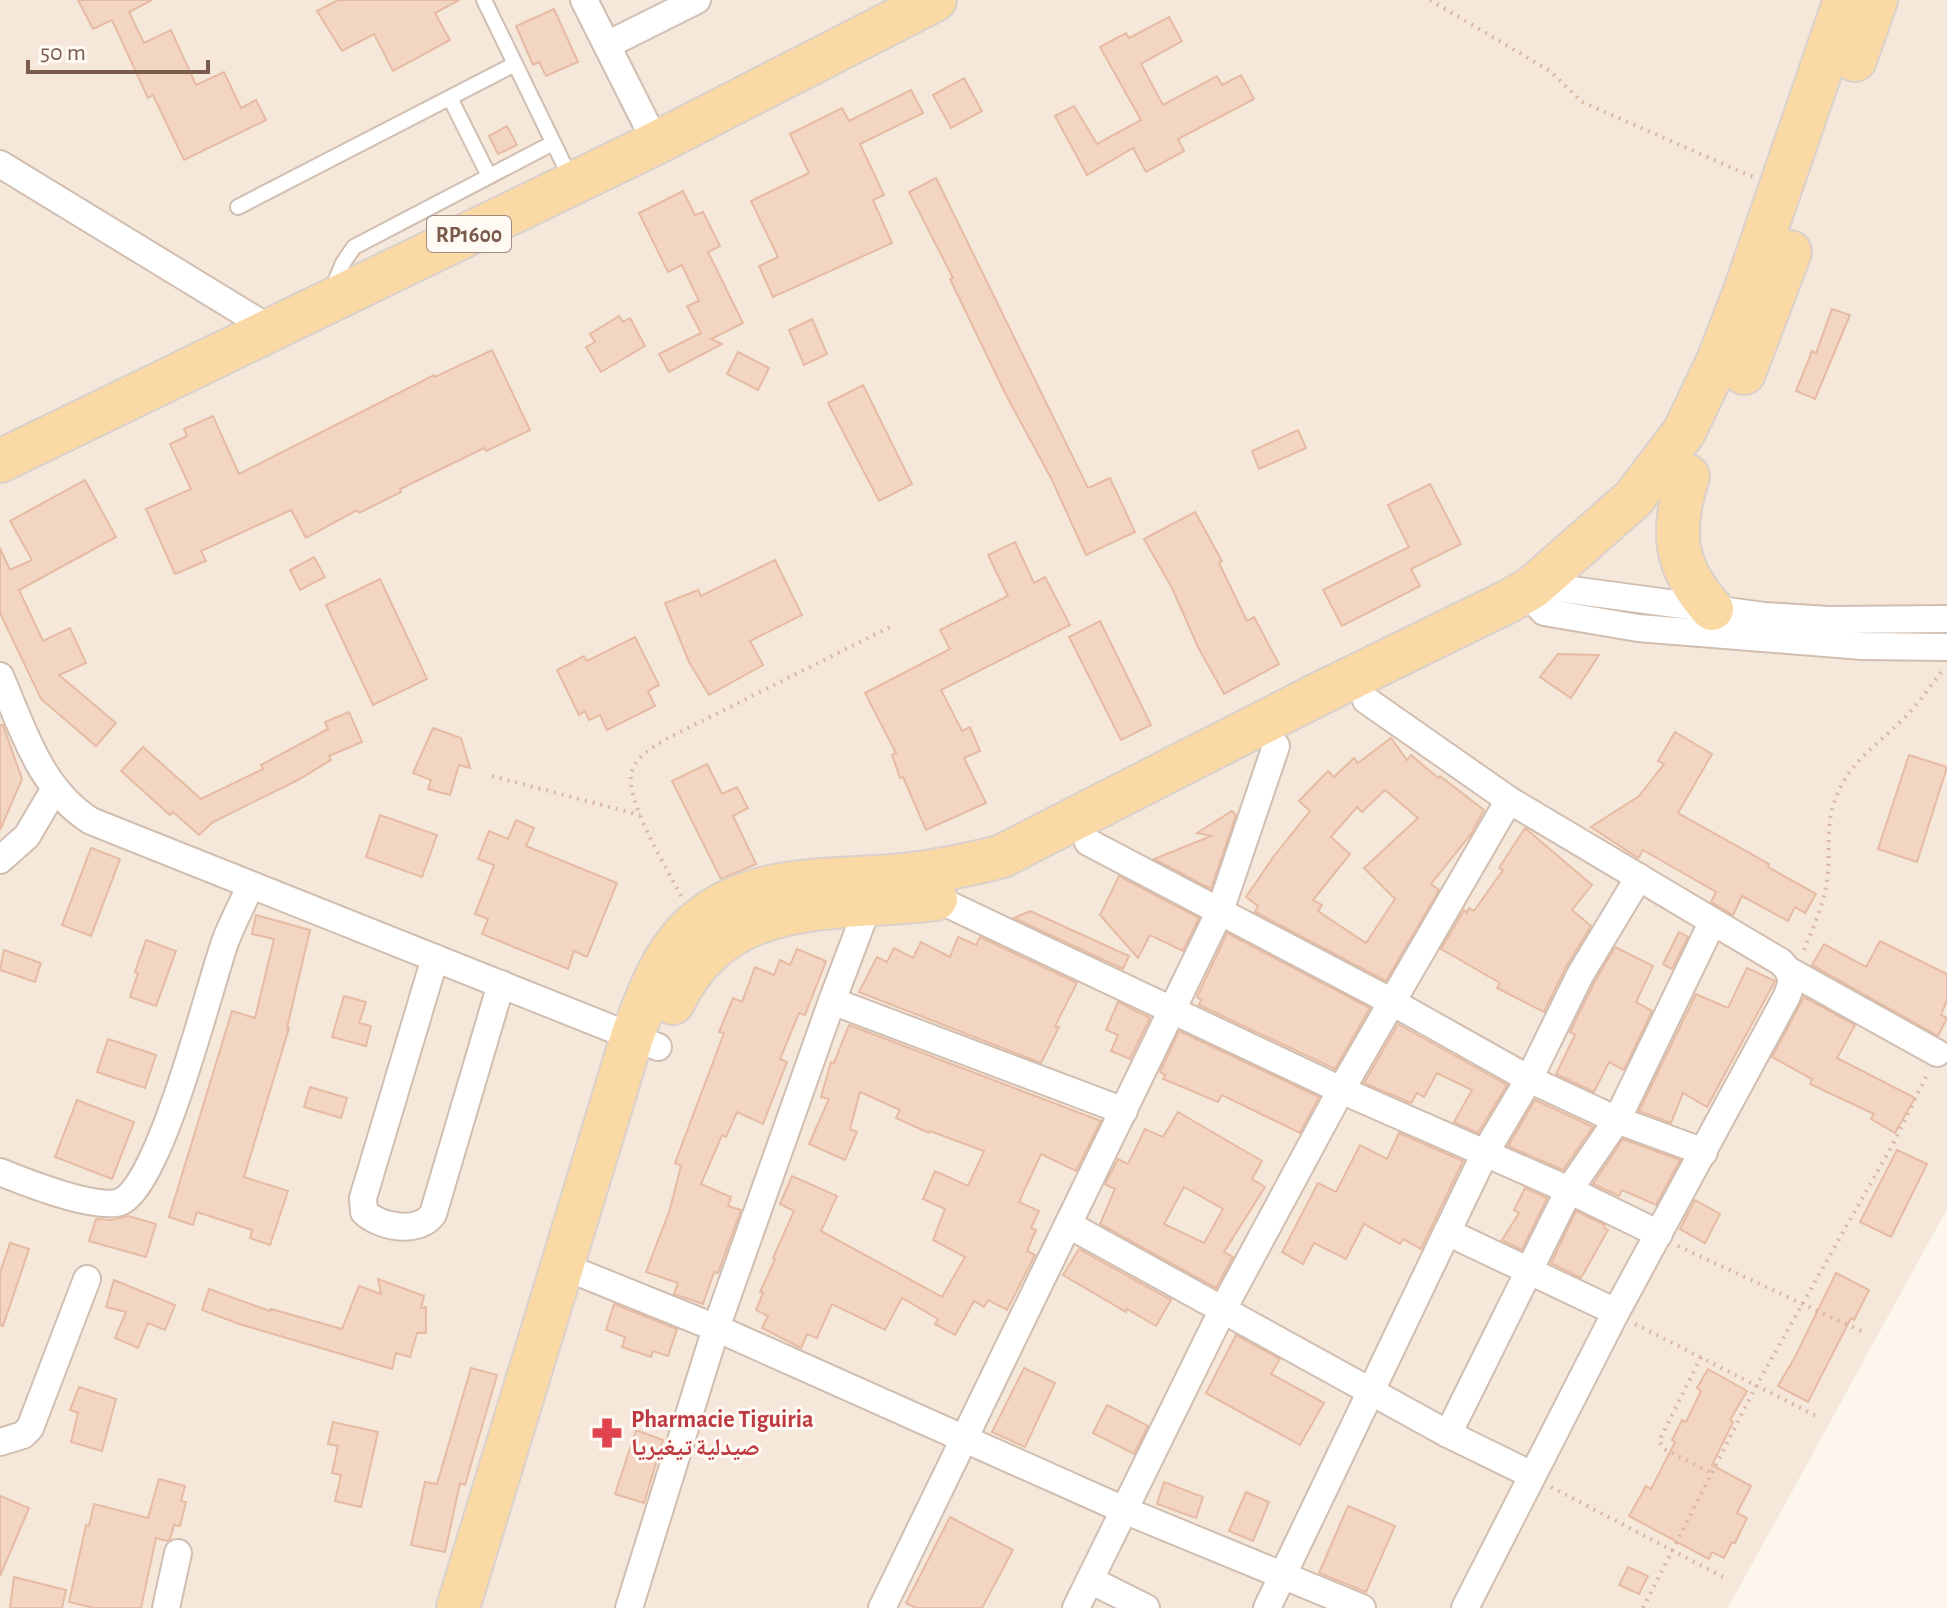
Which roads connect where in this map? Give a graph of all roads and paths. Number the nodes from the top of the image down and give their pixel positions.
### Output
1 (484, 0) edge
2 (584, 0) edge
3 (697, 0) edge
4 (935, 0) edge
5 (1430, 0) edge
6 (1845, 0) edge
7 (1876, 0) edge
8 (1440, 2) edge
9 (607, 45) junction
10 (515, 64) junction
11 (450, 98) junction
12 (553, 143) junction
13 (656, 143) junction
14 (0, 164) edge
15 (489, 176) junction
16 (572, 183) junction
17 (1781, 189) junction
18 (238, 207) dead end
19 (326, 303) junction
20 (272, 330) junction
21 (0, 461) edge
22 (1688, 476) junction
23 (1544, 595) junction
24 (1712, 609) junction
25 (1947, 619) edge
26 (892, 626) dead end
27 (1947, 647) edge
28 (1947, 663) edge
29 (0, 676) edge
30 (1338, 704) junction
31 (1276, 746) junction
32 (492, 776) dead end
33 (54, 790) junction
34 (1509, 800) junction
35 (640, 815) junction
36 (1088, 842) junction
37 (0, 860) edge
38 (1639, 877) junction
39 (250, 887) junction
40 (937, 899) junction
41 (868, 906) junction
42 (1220, 911) junction
43 (695, 923) junction
44 (1712, 923) junction
45 (435, 958) junction
46 (1791, 971) junction
47 (501, 984) junction
48 (832, 1001) junction
49 (1392, 1002) junction
50 (1170, 1010) junction
51 (645, 1042) junction
52 (1937, 1053) joint
53 (1529, 1079) junction
54 (1341, 1090) junction
55 (1124, 1111) junction
56 (1617, 1120) junction
57 (1704, 1152) junction
58 (1485, 1153) junction
59 (0, 1172) edge
60 (1569, 1190) junction
61 (1069, 1225) junction
62 (1447, 1232) junction
63 (1659, 1235) junction
64 (1530, 1271) junction
65 (585, 1275) junction
66 (87, 1279) dead end
67 (1801, 1303) junction
68 (1223, 1309) junction
69 (1615, 1313) junction
70 (716, 1328) junction
71 (1863, 1332) dead end
72 (1701, 1357) junction
73 (1757, 1384) junction
74 (1370, 1391) junction
75 (1818, 1417) dead end
76 (1448, 1434) junction
77 (965, 1439) junction
78 (0, 1442) edge
79 (1712, 1473) junction
80 (1532, 1476) junction
81 (1124, 1510) junction
82 (1673, 1550) junction
83 (178, 1553) dead end
84 (1283, 1575) junction
85 (1723, 1577) dead end
86 (1090, 1580) junction
87 (166, 1608) edge
88 (458, 1608) edge
89 (486, 1608) edge
90 (629, 1608) edge
91 (882, 1608) edge
92 (1076, 1608) edge
93 (1146, 1608) edge
94 (1267, 1608) edge
95 (1362, 1608) edge
96 (1465, 1608) edge
97 (1643, 1608) edge

1 - 10 lane
2 - 9 street
3 - 9 street
4 - 13 main road, RP1600
5 - 8 path
6 - 17 main road
7 - 22 main road
8 - 17 path
9 - 13 street
10 - 11 lane
10 - 12 lane
11 - 15 lane
11 - 18 lane
12 - 15 lane
12 - 16 lane
13 - 16 main road, RP1600
14 - 20 street
15 - 19 lane
16 - 19 main road, RP1600
17 - 23 main road
19 - 20 main road, RP1600
20 - 21 main road, RP1600
22 - 23 main road
22 - 24 main road
23 - 24 street
23 - 27 street
23 - 30 main road
24 - 25 street
26 - 35 path
28 - 46 path
29 - 33 street
30 - 31 main road
30 - 34 street
30 - 43 main road
31 - 36 main road
31 - 42 street
32 - 35 path
33 - 37 street
33 - 39 street
34 - 38 street
34 - 49 street
35 - 43 path
36 - 40 main road
36 - 42 street
38 - 44 street
38 - 53 street
39 - 45 street
39 - 59 street
40 - 41 main road
40 - 50 street
41 - 48 street
41 - 51 main road
42 - 49 street
42 - 50 street
43 - 51 main road
44 - 46 street
44 - 56 street
45 - 47 street
45 - 47 street
46 - 52 street
46 - 57 street
47 - 51 street
48 - 55 street
48 - 70 street
49 - 53 street
49 - 54 street
50 - 54 street
50 - 55 street
51 - 65 main road
51 - 88 main road
52 - 67 path
53 - 56 street
53 - 58 street
54 - 58 street
54 - 68 street
55 - 61 street
56 - 57 street
56 - 60 street
57 - 63 street
58 - 60 street
58 - 62 street
60 - 63 street
60 - 64 street
61 - 68 street
61 - 77 street
62 - 64 street
62 - 74 street
63 - 67 path
63 - 69 street
64 - 69 street
64 - 76 street
65 - 70 street
65 - 89 main road
66 - 78 street
67 - 71 path
67 - 73 path
68 - 74 street
68 - 81 street
69 - 72 path
69 - 80 street
70 - 77 street
70 - 90 street
72 - 73 path
72 - 79 path
73 - 75 path
73 - 79 path
74 - 76 street
74 - 84 street
76 - 80 street
77 - 81 street
77 - 91 street
79 - 82 path
80 - 82 path
80 - 96 street
81 - 84 street
81 - 86 street
82 - 85 path
82 - 97 path
83 - 87 street
84 - 94 street
84 - 95 street
86 - 92 street
86 - 93 street

